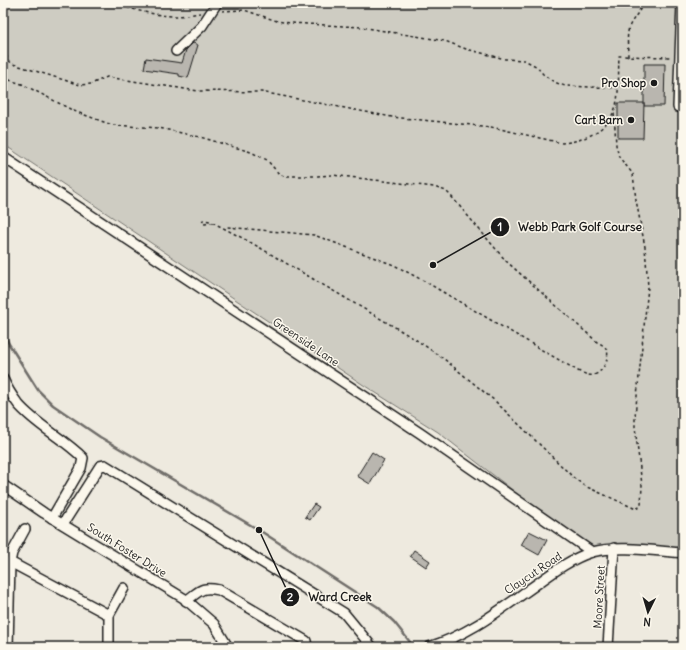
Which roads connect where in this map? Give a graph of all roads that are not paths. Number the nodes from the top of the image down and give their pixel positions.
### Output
1 (218, 3) edge
2 (682, 3) edge
3 (176, 51) dead end
4 (683, 107) edge
5 (3, 157) edge
6 (3, 379) edge
7 (3, 485) edge
8 (52, 518) junction
9 (63, 524) junction
10 (25, 528) dead end
11 (614, 548) junction
12 (592, 552) junction
13 (683, 553) edge
14 (10, 562) junction
15 (124, 588) dead end
16 (186, 600) junction
17 (109, 614) junction
18 (432, 646) edge
19 (8, 647) edge
20 (109, 647) edge
21 (228, 647) edge
22 (307, 647) edge
23 (372, 647) edge
24 (608, 647) edge

1 - 3 street
2 - 4 street
5 - 12 street, Greenside Lane
6 - 8 street
7 - 8 street, South Foster Drive
8 - 9 street, South Foster Drive
9 - 16 street, South Foster Drive
9 - 23 street
10 - 14 street
11 - 12 street, Claycut Road
11 - 13 street, Claycut Road
11 - 24 street, Moore Street
12 - 18 street, Claycut Road
14 - 17 street
14 - 19 street
15 - 17 street
16 - 21 street, South Foster Drive
16 - 22 street
17 - 20 street

